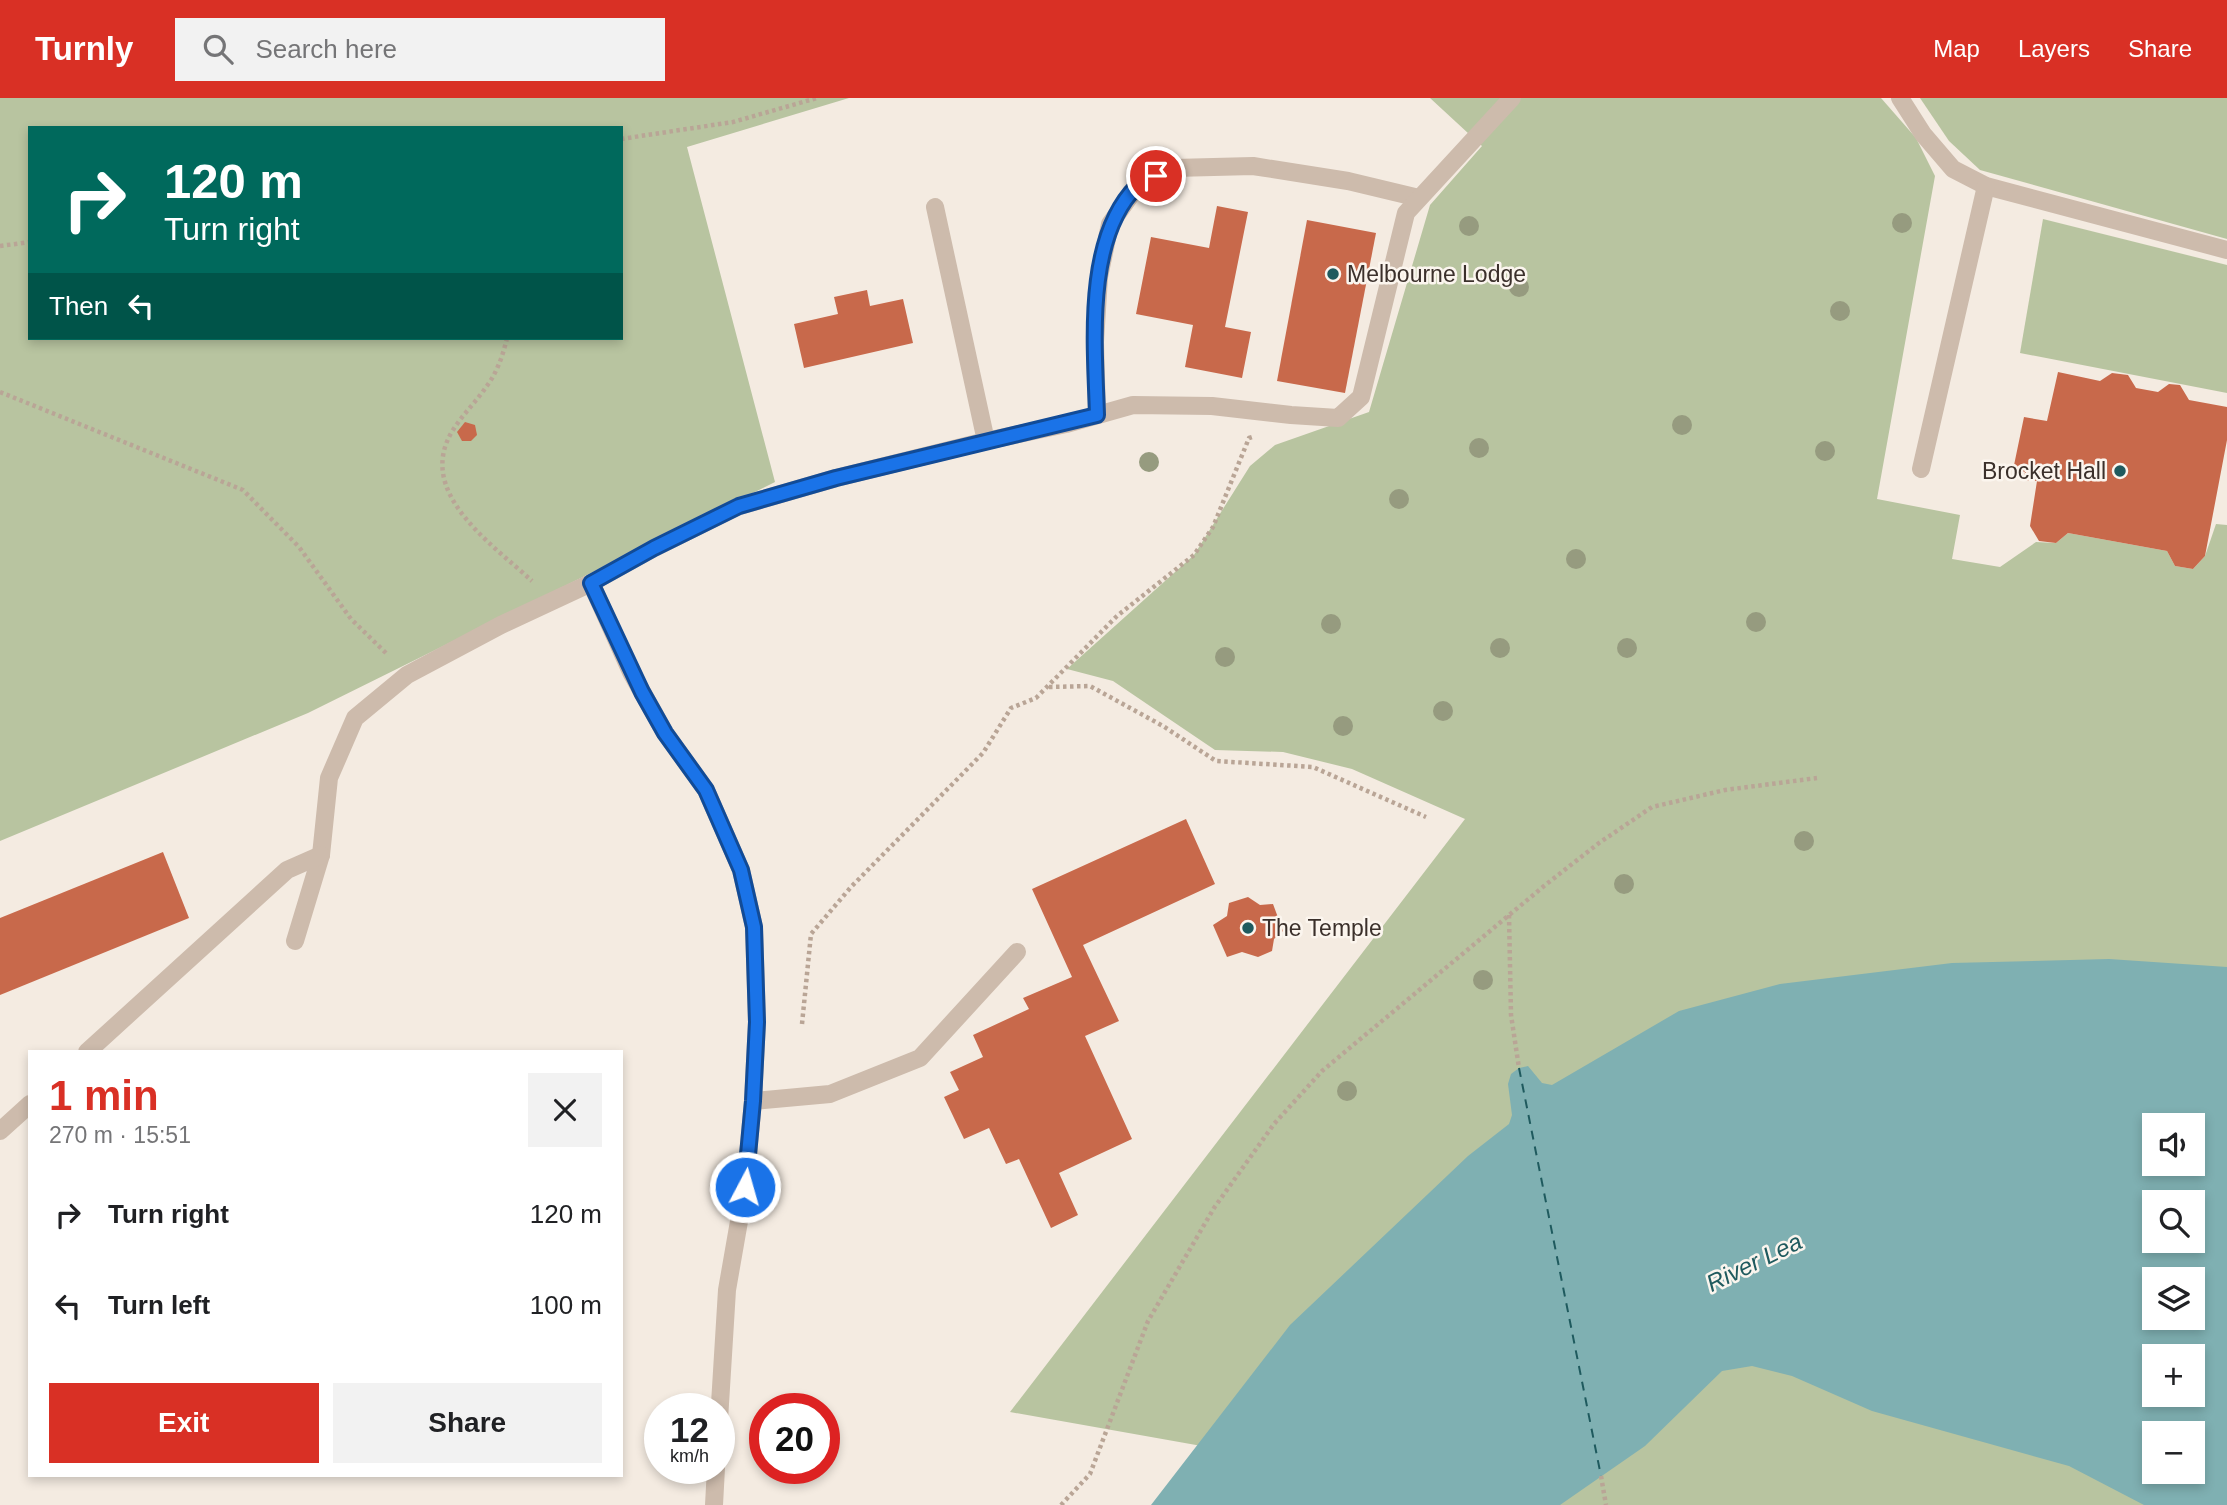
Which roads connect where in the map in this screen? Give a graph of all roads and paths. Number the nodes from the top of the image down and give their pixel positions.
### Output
1 (817, 98) edge
2 (1512, 98) edge
3 (1900, 98) edge
4 (623, 139) edge
5 (1986, 186) junction
6 (1419, 198) junction
7 (935, 207) dead end
8 (28, 242) edge
9 (0, 247) edge
10 (2227, 250) edge
11 (506, 340) edge
12 (0, 392) edge
13 (1097, 415) junction
14 (1261, 436) dead end
15 (986, 441) junction
16 (1921, 469) dead end
17 (591, 583) junction
18 (553, 601) junction
19 (407, 675) junction
20 (1048, 687) junction
21 (1817, 778) dead end
22 (1426, 817) dead end
23 (321, 855) junction
24 (1509, 915) junction
25 (295, 941) dead end
26 (1017, 952) dead end
27 (802, 1024) dead end
28 (89, 1050) edge
29 (1519, 1068) dead end
30 (753, 1101) junction
31 (28, 1106) edge
32 (0, 1131) edge
33 (721, 1393) edge
34 (1601, 1476) dead end
35 (715, 1484) edge
36 (714, 1505) edge
37 (1060, 1505) edge
38 (1606, 1505) edge

1 - 4 path
2 - 6 lane
3 - 5 lane
5 - 10 lane
5 - 16 lane
6 - 13 lane
6 - 13 lane
7 - 15 lane
8 - 9 path
11 - 18 path
12 - 19 path
13 - 15 lane
14 - 20 path
15 - 17 lane
17 - 18 lane
17 - 30 lane
18 - 19 lane
19 - 23 lane
20 - 22 path
20 - 27 path
21 - 24 path
23 - 25 lane
23 - 28 lane
24 - 29 path
24 - 37 path
26 - 30 lane
30 - 33 lane
31 - 32 lane
34 - 38 path
35 - 36 lane

